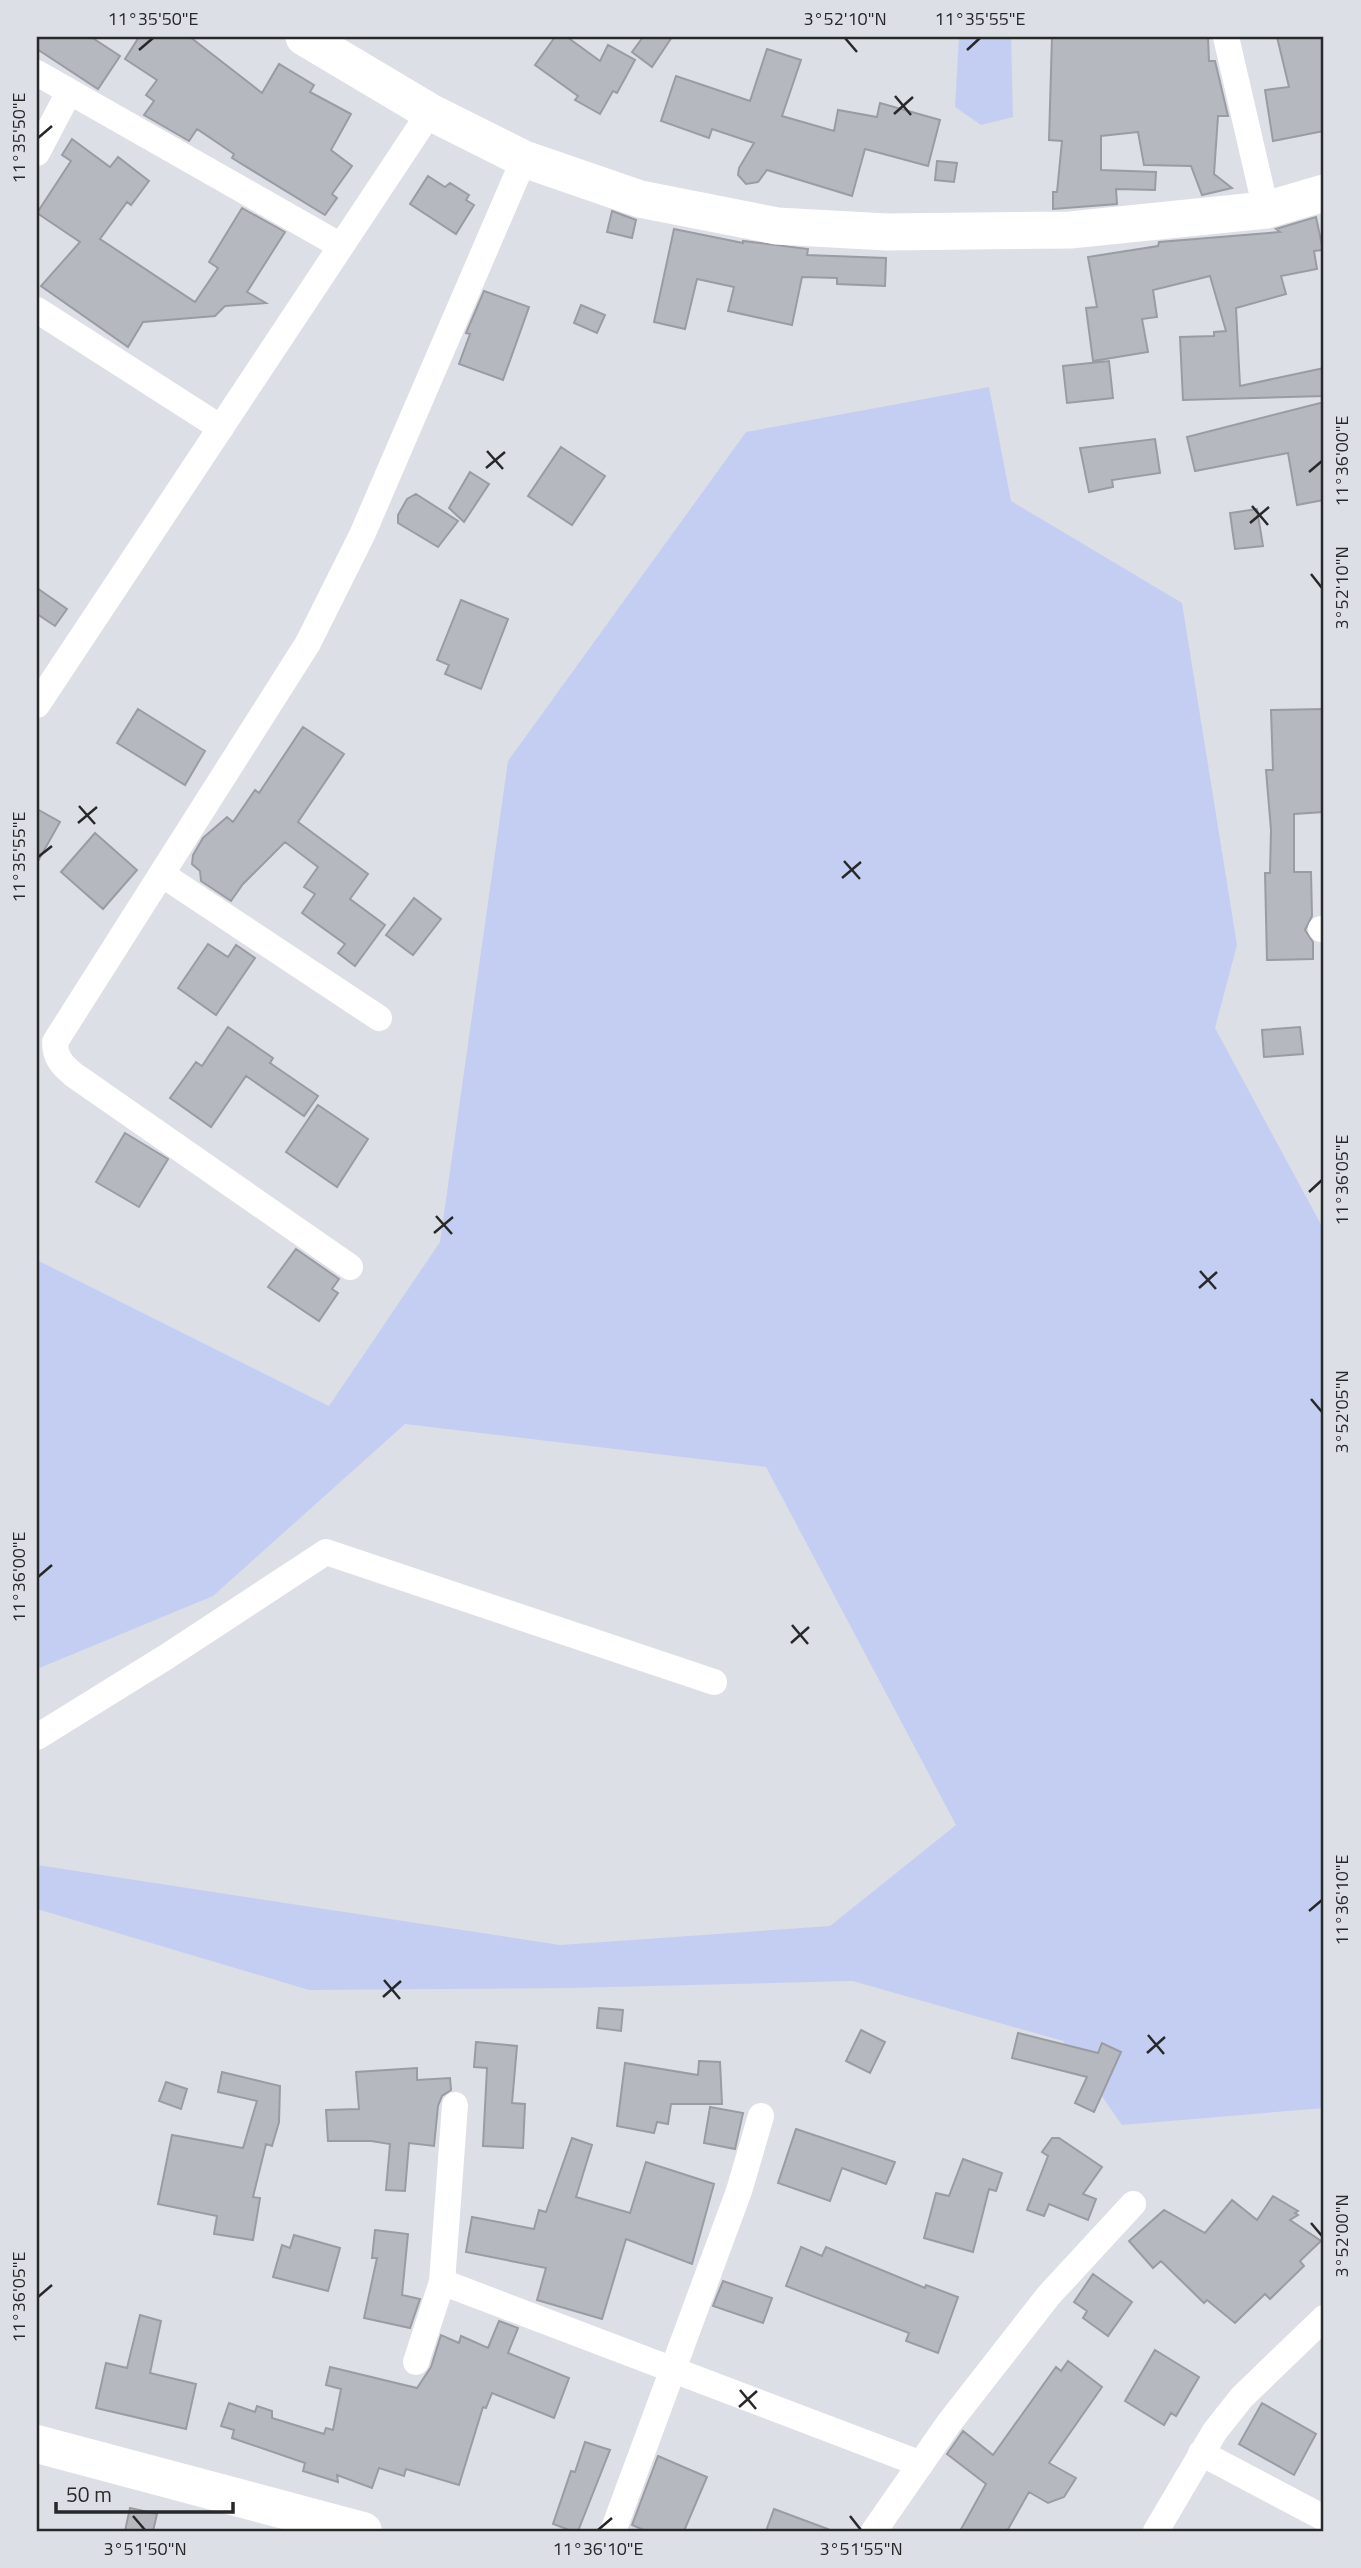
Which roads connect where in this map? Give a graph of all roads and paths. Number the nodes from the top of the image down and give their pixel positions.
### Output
1 (304, 37) edge
2 (1226, 37) edge
3 (37, 74) edge
4 (69, 92) junction
5 (430, 112) junction
6 (37, 153) edge
7 (524, 159) junction
8 (1324, 193) edge
9 (1266, 210) junction
10 (341, 246) junction
11 (37, 310) edge
12 (221, 428) junction
13 (37, 705) edge
14 (163, 875) junction
15 (379, 1018) dead end
16 (350, 1267) dead end
17 (714, 1682) dead end
18 (37, 1737) edge
19 (455, 2105) dead end
20 (761, 2116) dead end
21 (1133, 2204) dead end
22 (442, 2282) junction
23 (1324, 2318) edge
24 (416, 2362) dead end
25 (674, 2370) junction
26 (37, 2444) edge
27 (1201, 2453) junction
28 (921, 2464) junction
29 (1324, 2518) edge
30 (363, 2531) edge
31 (613, 2531) edge
32 (874, 2531) edge
33 (1156, 2531) edge

1 - 5 street
2 - 9 street
3 - 4 street
4 - 6 street
4 - 10 street
5 - 7 street
5 - 10 street
7 - 9 street
7 - 14 street
8 - 9 street
10 - 12 street
11 - 12 street
12 - 13 street
14 - 15 street
14 - 16 street
17 - 18 street
19 - 22 street
20 - 25 street
21 - 28 street
22 - 24 street
22 - 25 street
23 - 27 street
25 - 28 street
25 - 31 street
26 - 30 highway
27 - 29 street
27 - 33 street
28 - 32 street

